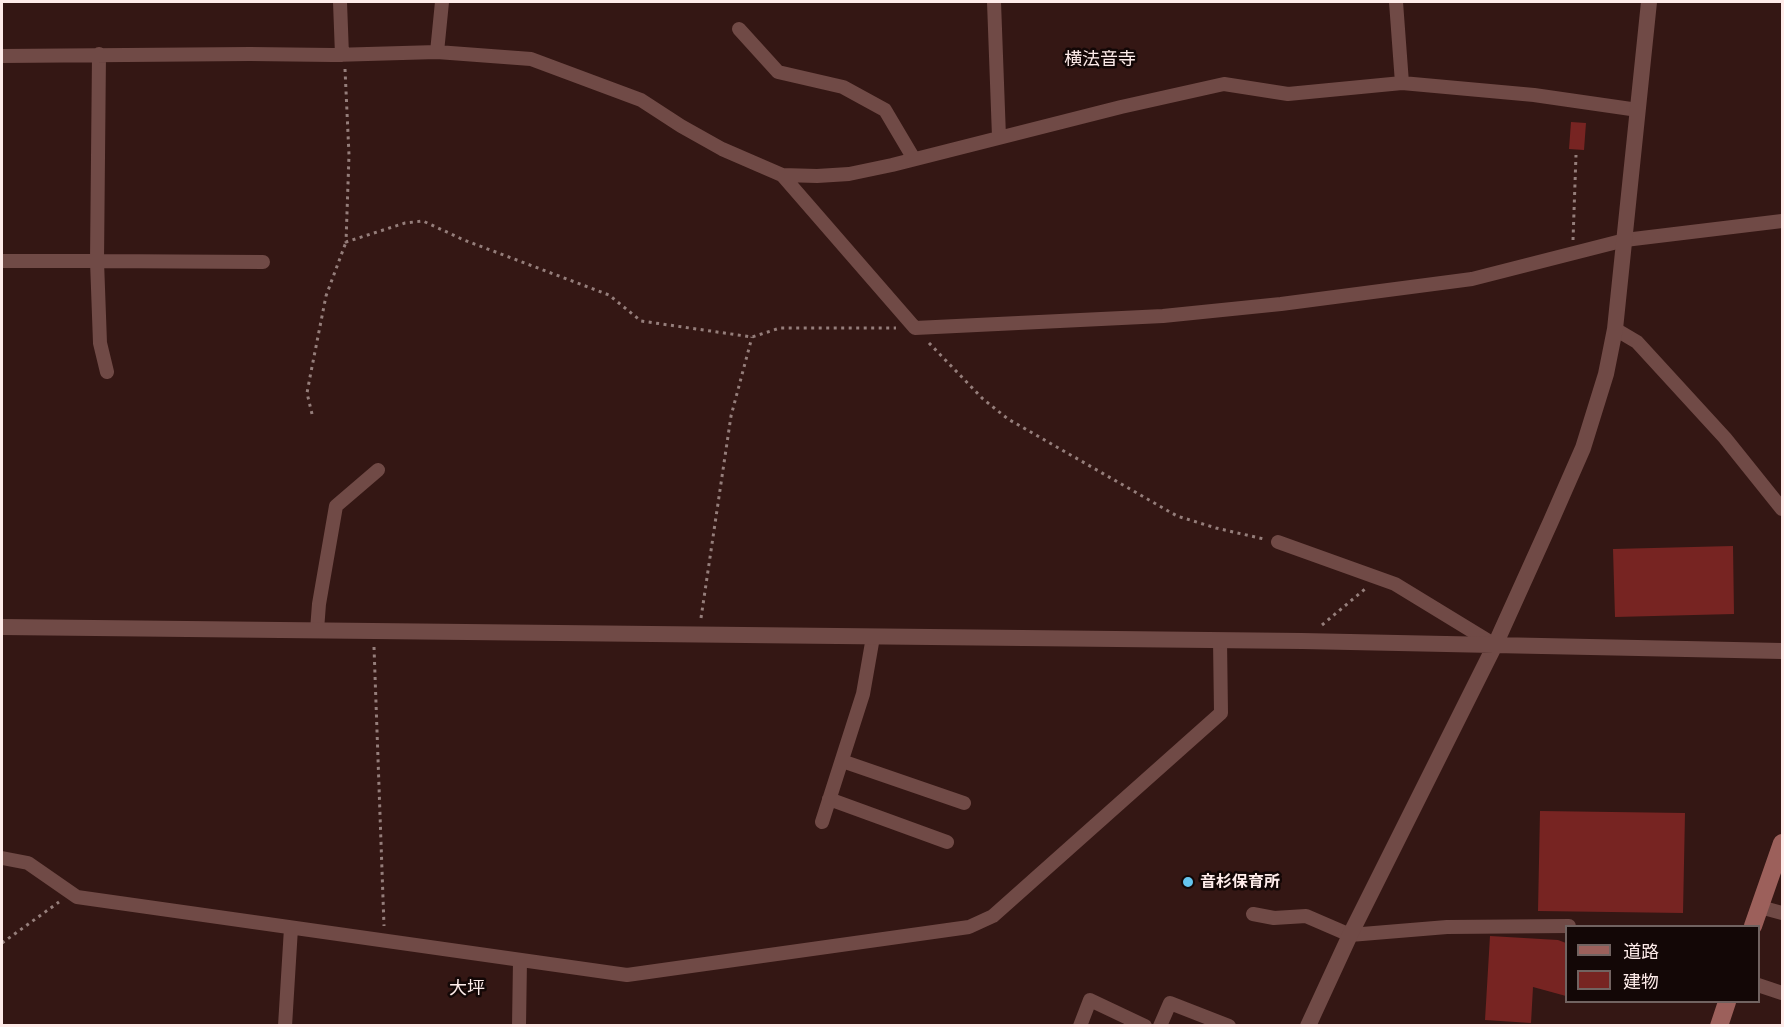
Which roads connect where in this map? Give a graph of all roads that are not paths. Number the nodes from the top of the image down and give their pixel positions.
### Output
1 (340, 2) edge
2 (442, 2) edge
3 (994, 2) edge
4 (1396, 2) edge
5 (1649, 2) edge
6 (739, 29) dead end
7 (437, 52) junction
8 (99, 54) junction
9 (342, 55) junction
10 (2, 56) edge
11 (1402, 83) junction
12 (1638, 110) junction
13 (999, 136) junction
14 (914, 159) junction
15 (782, 175) junction
16 (1782, 221) edge
17 (1625, 240) junction
18 (2, 261) edge
19 (97, 261) junction
20 (263, 262) dead end
21 (1615, 329) junction
22 (107, 372) dead end
23 (378, 470) dead end
24 (1782, 509) edge
25 (1278, 542) road end
26 (2, 627) edge
27 (317, 630) junction
28 (873, 637) junction
29 (1220, 640) junction
30 (1495, 645) junction
31 (1782, 651) edge
32 (842, 761) junction
33 (830, 799) junction
34 (964, 802) dead end
35 (822, 822) dead end
36 (947, 842) dead end
37 (1782, 843) edge
38 (2, 858) edge
39 (1779, 864) edge
40 (1760, 907) junction
41 (1782, 913) edge
42 (1253, 914) dead end
43 (1754, 925) edge
44 (1565, 927) edge
45 (291, 928) junction
46 (1350, 935) junction
47 (520, 960) junction
48 (1760, 986) edge
49 (1782, 993) edge
50 (1727, 1003) edge
51 (285, 1026) edge
52 (519, 1026) edge
53 (1080, 1026) edge
54 (1145, 1026) edge
55 (1160, 1026) edge
56 (1229, 1026) edge
57 (1308, 1026) edge
58 (1719, 1026) edge

1 - 9 street
2 - 7 street
3 - 13 street
4 - 11 street
5 - 12 street
6 - 14 street
7 - 9 street
7 - 15 street
8 - 9 street
8 - 10 street
8 - 19 street
11 - 12 street
11 - 13 street
12 - 17 street
13 - 14 street
14 - 15 street
15 - 17 street
16 - 17 street
17 - 21 street
18 - 19 street
19 - 20 street
19 - 22 street
21 - 24 street
21 - 30 street
23 - 27 street
25 - 30 street
26 - 27 street
27 - 28 street
28 - 29 street
28 - 32 street
29 - 30 street
29 - 47 street
30 - 31 street
30 - 46 street
32 - 33 street
32 - 34 street
33 - 35 street
33 - 36 street
37 - 39 main road
38 - 45 street
39 - 40 main road
40 - 41 street
40 - 43 main road
42 - 46 street
44 - 46 street
45 - 47 street
45 - 51 street
46 - 57 street
47 - 52 street
48 - 49 street
50 - 58 main road
53 - 54 street
55 - 56 street

